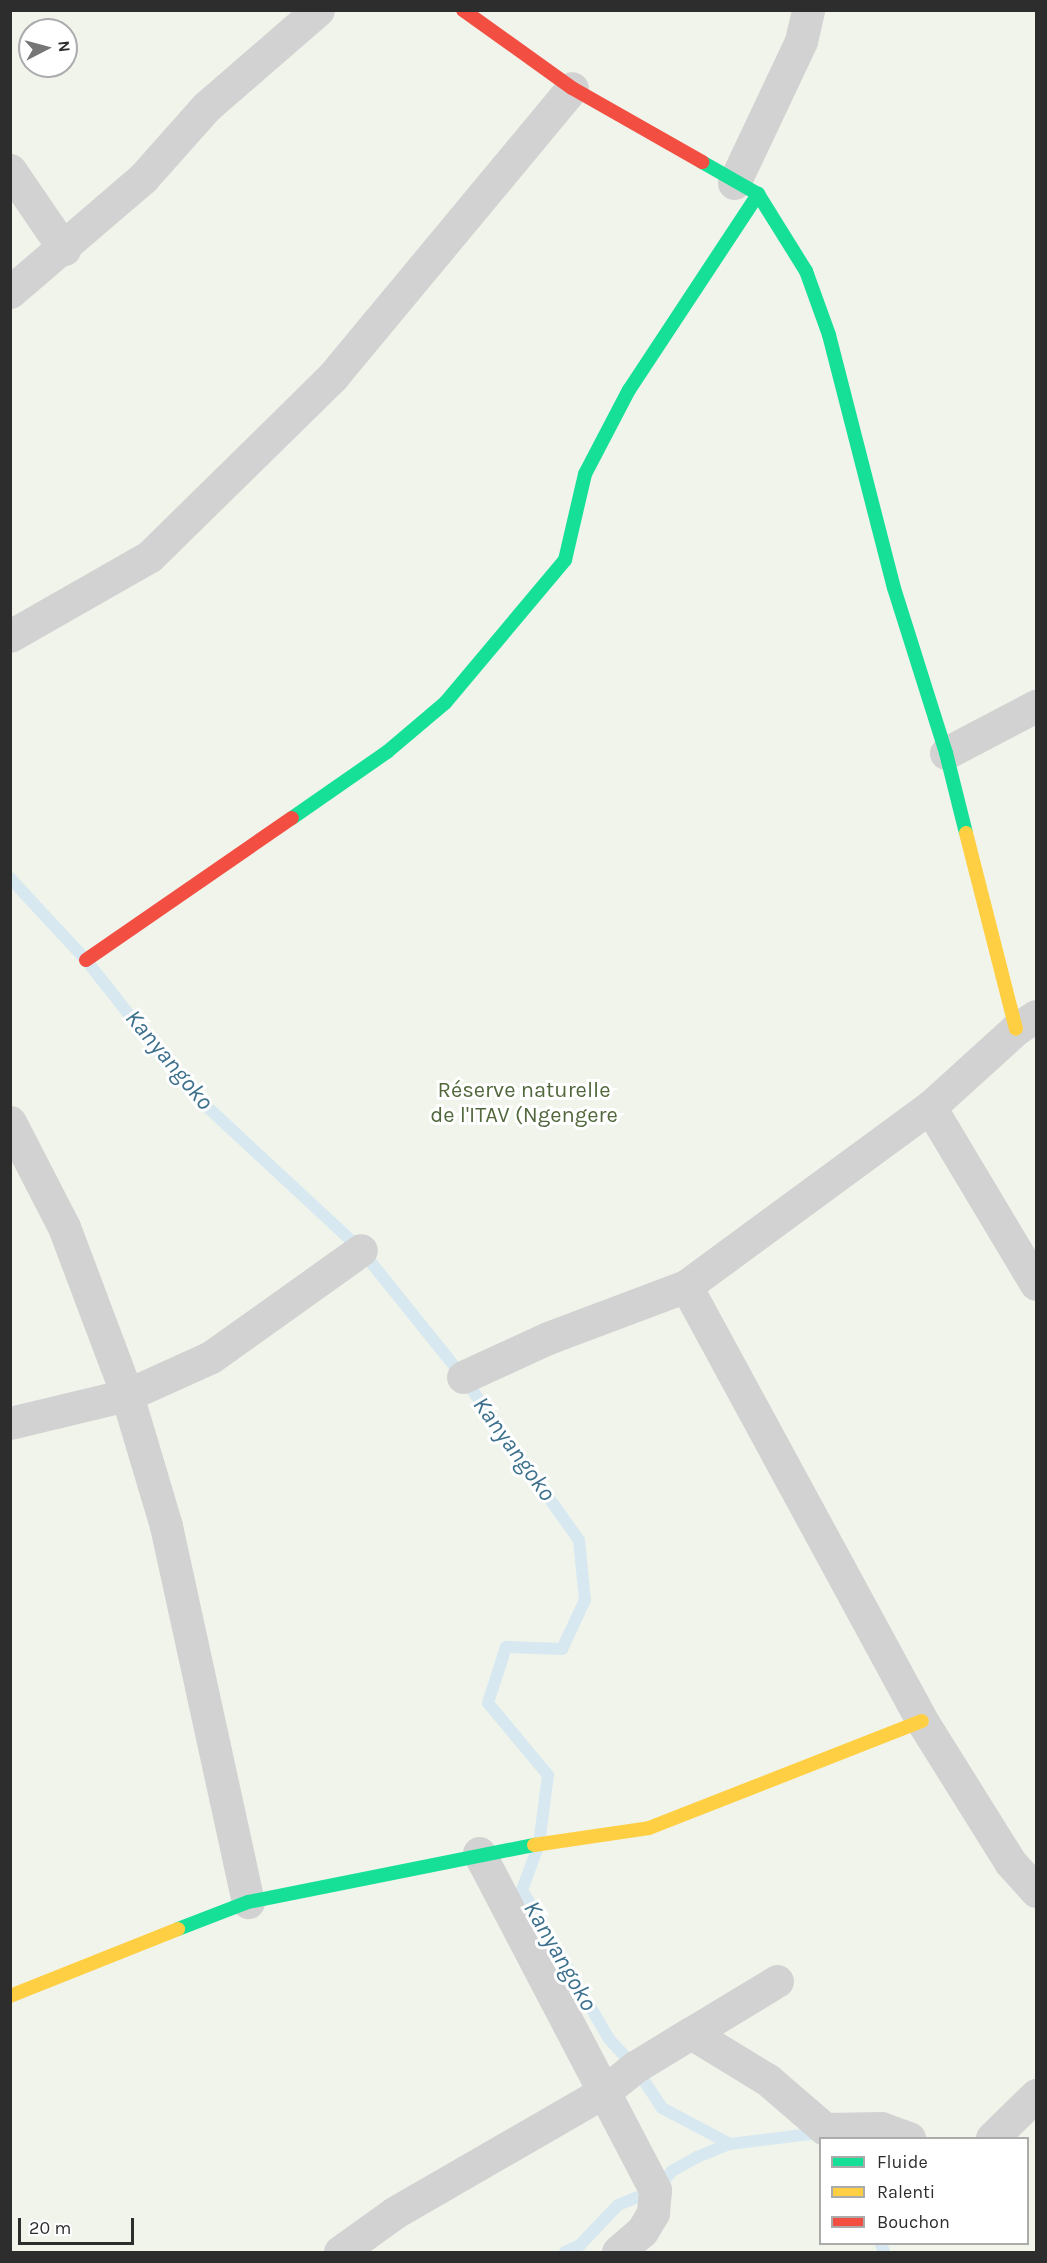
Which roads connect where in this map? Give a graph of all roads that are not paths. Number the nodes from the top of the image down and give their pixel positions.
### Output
1 (318, 10) edge
2 (463, 10) edge
3 (808, 10) edge
4 (572, 88) junction
5 (10, 170) edge
6 (746, 188) junction
7 (64, 249) junction
8 (10, 292) edge
9 (10, 636) edge
10 (1036, 705) edge
11 (946, 753) junction
12 (86, 960) dead end
13 (1026, 1023) edge
14 (930, 1107) junction
15 (10, 1122) edge
16 (361, 1250) dead end
17 (1036, 1284) edge
18 (686, 1286) junction
19 (463, 1377) dead end
20 (127, 1395) junction
21 (10, 1423) edge
22 (922, 1721) junction
23 (479, 1853) junction
24 (1036, 1891) edge
25 (248, 1902) junction
26 (777, 1981) dead end
27 (10, 1996) edge
28 (691, 2033) junction
29 (604, 2092) junction
30 (1036, 2095) edge
31 (904, 2137) edge
32 (994, 2137) edge
33 (340, 2253) edge
34 (618, 2253) edge

1 - 7 street
2 - 4 street
3 - 6 street
4 - 6 street
4 - 9 street
5 - 7 street
6 - 11 street
6 - 12 street
7 - 8 street
10 - 11 street
11 - 13 street
13 - 14 street
14 - 17 street
14 - 18 street
15 - 20 street
16 - 20 street
18 - 19 street
18 - 22 street
20 - 21 street
20 - 25 street
22 - 23 street
22 - 24 street
23 - 25 street
23 - 29 street
25 - 27 street
26 - 28 street
28 - 29 street
28 - 31 street
29 - 33 street
29 - 34 street
30 - 32 street

